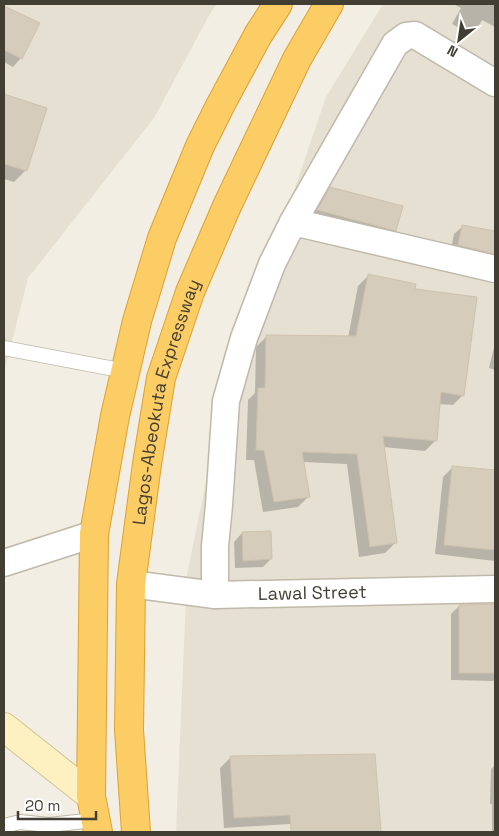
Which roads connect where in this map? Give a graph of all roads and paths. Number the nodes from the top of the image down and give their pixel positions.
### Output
1 (278, 4) edge
2 (329, 4) edge
3 (495, 83) edge
4 (293, 222) junction
5 (495, 269) edge
6 (4, 348) edge
7 (125, 371) junction
8 (94, 534) junction
9 (4, 563) edge
10 (131, 584) junction
11 (495, 589) edge
12 (215, 595) junction
13 (4, 727) edge
14 (95, 816) edge
15 (4, 826) edge
16 (136, 832) edge

1 - 7 highway
2 - 10 highway, Lagos-Abeokuta Expressway
3 - 4 street
4 - 5 street
4 - 12 street
6 - 7 lane
7 - 8 highway
8 - 9 street
8 - 14 highway
10 - 12 street, Lawal Street
10 - 16 highway, Lagos-Abeokuta Expressway
11 - 12 street, Lawal Street
13 - 14 main road
14 - 15 lane

